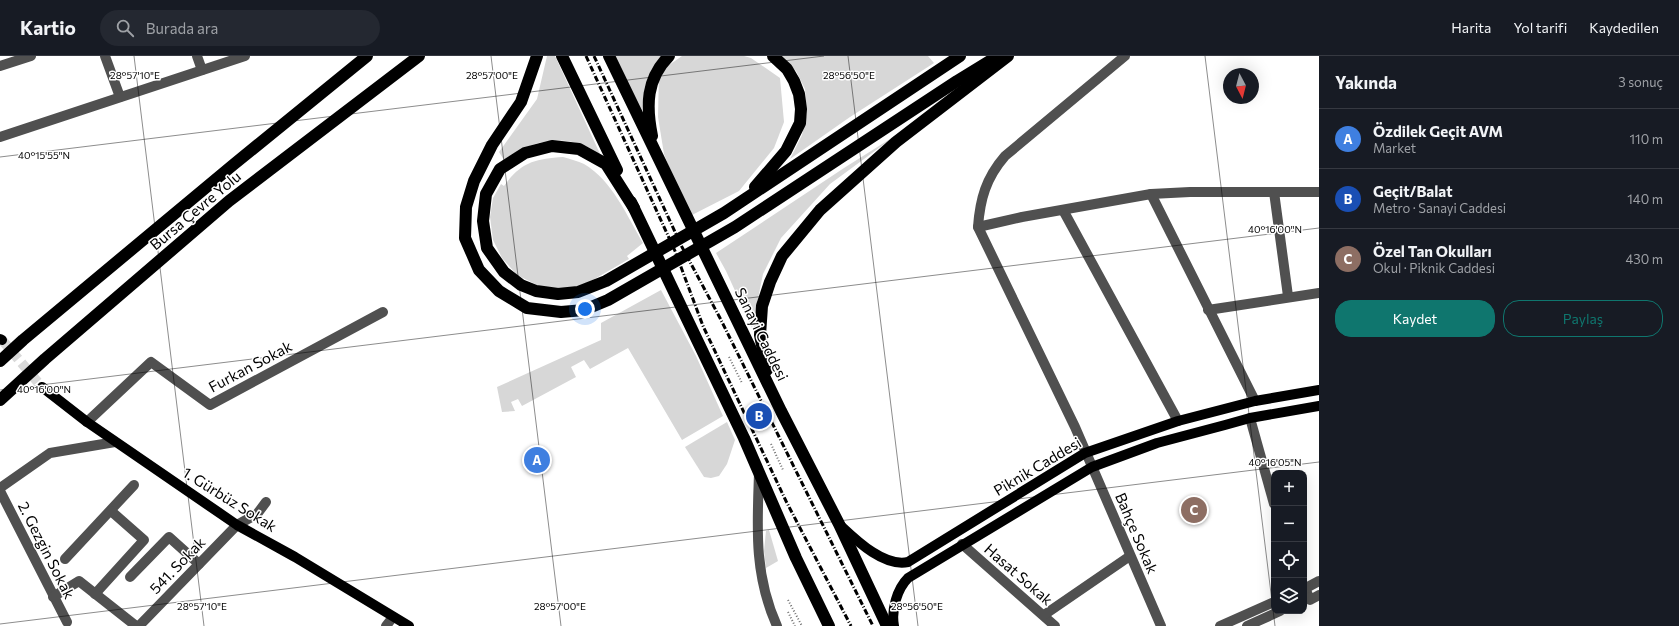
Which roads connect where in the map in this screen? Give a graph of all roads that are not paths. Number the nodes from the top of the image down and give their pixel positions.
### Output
1 (31, 56) edge
2 (105, 56) edge
3 (197, 56) edge
4 (245, 56) edge
5 (368, 56) edge
6 (419, 56) edge
7 (537, 56) edge
8 (562, 56) edge
9 (608, 56) edge
10 (669, 56) edge
11 (773, 56) edge
12 (960, 56) edge
13 (998, 56) edge
14 (1008, 56) edge
15 (1125, 56) edge
16 (0, 66) edge
17 (202, 70) junction
18 (120, 98) junction
19 (0, 137) edge
20 (655, 153) junction
21 (1274, 192) junction
22 (1319, 192) edge
23 (1152, 194) junction
24 (744, 199) junction
25 (634, 208) junction
26 (1063, 210) junction
27 (978, 227) junction
28 (1319, 293) edge
29 (1288, 296) junction
30 (1208, 310) junction
31 (384, 312) dead end
32 (0, 361) edge
33 (42, 387) tunnel mouth
34 (1319, 390) edge
35 (2, 398) edge
36 (1255, 401) junction
37 (1319, 406) edge
38 (781, 411) junction
39 (1250, 418) junction
40 (87, 422) junction
41 (1178, 422) junction
42 (115, 442) junction
43 (1085, 453) junction
44 (1092, 467) junction
45 (759, 474) junction
46 (134, 485) dead end
47 (0, 490) edge
48 (1271, 493) edge
49 (266, 502) dead end
50 (112, 511) junction
51 (237, 524) junction
52 (839, 524) junction
53 (962, 544) junction
54 (1130, 556) junction
55 (65, 559) dead end
56 (199, 564) junction
57 (130, 578) dead end
58 (1319, 581) edge
59 (1307, 587) edge
60 (95, 594) junction
61 (1307, 594) edge
62 (1319, 595) edge
63 (53, 597) junction
64 (1271, 603) edge
65 (1273, 614) edge
66 (1044, 615) junction
67 (393, 617) junction
68 (67, 622) dead end
69 (136, 626) edge
70 (140, 626) edge
71 (386, 626) edge
72 (409, 626) edge
73 (777, 626) edge
74 (829, 626) edge
75 (887, 626) edge
76 (894, 626) edge
77 (1055, 626) edge
78 (1161, 626) edge
79 (1220, 626) edge
80 (1247, 626) edge

1 - 16 street
2 - 18 street
3 - 17 street
4 - 17 street
5 - 32 highway, Bursa Çevre Yolu
6 - 35 highway, Bursa Çevre Yolu
7 - 13 highway
8 - 25 highway
9 - 20 highway, Sanayi Caddesi
10 - 20 highway
11 - 24 highway
12 - 24 highway
14 - 38 highway
15 - 27 street
17 - 18 street
18 - 19 street
20 - 38 highway, Sanayi Caddesi
21 - 22 street
21 - 23 street
21 - 29 street
23 - 26 street
23 - 30 street
24 - 25 highway
25 - 45 highway
26 - 27 street
26 - 41 street
27 - 43 street, Bahçe Sokak
28 - 29 street
29 - 30 street
30 - 36 street
31 - 40 street, Furkan Sokak
33 - 40 main road, 1. Gürbüz Sokak
34 - 36 main road, Piknik Caddesi
36 - 41 main road, Piknik Caddesi
37 - 39 main road, Piknik Caddesi
38 - 52 highway, Sanayi Caddesi
39 - 44 main road, Piknik Caddesi
39 - 48 street
40 - 42 main road, 1. Gürbüz Sokak
41 - 43 main road, Piknik Caddesi
42 - 47 street
42 - 51 main road, 1. Gürbüz Sokak
43 - 44 street, Bahçe Sokak
43 - 52 main road, Piknik Caddesi
44 - 53 main road, Piknik Caddesi
44 - 54 street, Bahçe Sokak
45 - 73 street
45 - 74 highway
46 - 50 street
47 - 63 street, 2. Gezgin Sokak
49 - 51 street, 541. Sokak
50 - 55 street
50 - 60 street
51 - 56 street, 541. Sokak
51 - 67 main road, 1. Gürbüz Sokak
52 - 75 highway, Sanayi Caddesi
53 - 66 street, Hasat Sokak
53 - 76 main road, Piknik Caddesi
54 - 66 street
54 - 78 street, Bahçe Sokak
56 - 57 street
56 - 70 street, 541. Sokak
58 - 59 street
60 - 63 street
60 - 69 street
61 - 62 street
63 - 68 street, 2. Gezgin Sokak
64 - 79 street
65 - 80 street
66 - 77 street, Hasat Sokak
67 - 71 street
67 - 72 main road, 1. Gürbüz Sokak

